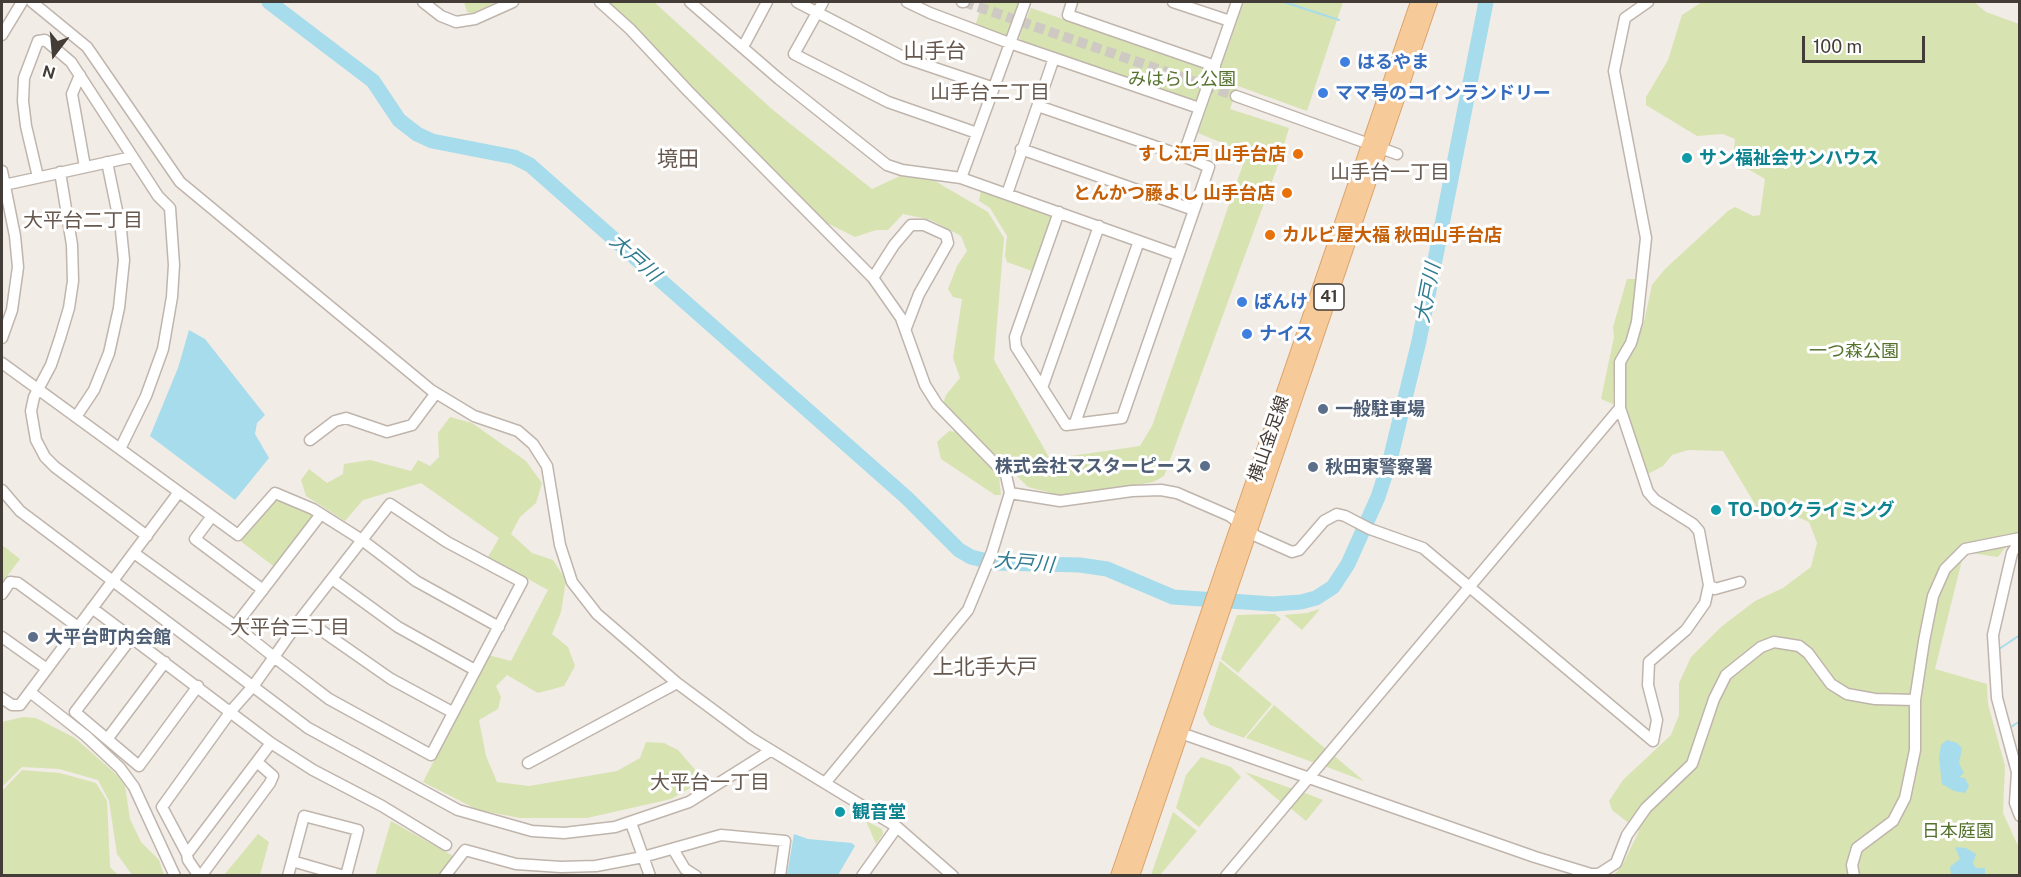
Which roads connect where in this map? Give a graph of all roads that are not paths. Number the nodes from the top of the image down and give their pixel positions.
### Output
1 (22, 2) edge
2 (32, 2) edge
3 (423, 2) edge
4 (513, 2) edge
5 (600, 2) edge
6 (690, 2) edge
7 (767, 2) edge
8 (797, 2) edge
9 (823, 2) edge
10 (907, 2) edge
11 (1025, 2) edge
12 (1072, 2) edge
13 (1173, 2) edge
14 (1237, 2) edge
15 (1418, 2) edge
16 (1430, 2) edge
17 (1648, 2) edge
18 (817, 13) junction
19 (1230, 21) junction
20 (2, 35) edge
21 (1010, 42) junction
22 (743, 47) junction
23 (1054, 58) junction
24 (1215, 66) junction
25 (80, 75) junction
26 (994, 88) junction
27 (1236, 96) tunnel mouth
28 (1038, 106) junction
29 (1199, 108) junction
30 (977, 133) junction
31 (1374, 145) junction
32 (1021, 149) junction
33 (1397, 154) dead end
34 (1183, 156) junction
35 (132, 157) junction
36 (107, 162) junction
37 (86, 167) junction
38 (2, 171) edge
39 (60, 172) junction
40 (38, 177) junction
41 (961, 178) junction
42 (4, 185) junction
43 (1007, 194) junction
44 (1194, 210) junction
45 (1059, 212) junction
46 (1099, 226) junction
47 (1139, 241) junction
48 (1178, 255) junction
49 (873, 278) junction
50 (906, 328) junction
51 (2, 338) edge
52 (2, 363) edge
53 (1043, 385) junction
54 (37, 389) junction
55 (436, 393) junction
56 (1620, 408) junction
57 (76, 417) junction
58 (1075, 423) junction
59 (310, 440) dead end
60 (120, 449) junction
61 (2, 490) edge
62 (179, 492) junction
63 (1010, 493) junction
64 (321, 514) junction
65 (212, 516) junction
66 (1244, 527) junction
67 (147, 536) junction
68 (2019, 539) edge
69 (362, 540) junction
70 (134, 553) junction
71 (332, 579) junction
72 (113, 580) junction
73 (1740, 582) dead end
74 (1709, 585) junction
75 (1469, 586) junction
76 (263, 590) junction
77 (2, 594) edge
78 (92, 608) junction
79 (302, 617) junction
80 (235, 626) junction
81 (78, 627) junction
82 (499, 627) junction
83 (2, 637) edge
84 (132, 638) junction
85 (274, 657) junction
86 (165, 662) junction
87 (48, 669) junction
88 (475, 670) junction
89 (677, 683) junction
90 (254, 685) junction
91 (198, 686) junction
92 (30, 692) junction
93 (2, 698) edge
94 (1915, 700) junction
95 (231, 711) junction
96 (452, 712) junction
97 (1175, 731) junction
98 (108, 738) junction
99 (271, 743) junction
100 (770, 751) junction
101 (257, 762) junction
102 (528, 763) dead end
103 (1308, 776) junction
104 (825, 783) junction
105 (2019, 816) edge
106 (631, 823) junction
107 (897, 827) junction
108 (446, 844) dead end
109 (673, 849) junction
110 (187, 854) junction
111 (643, 857) junction
112 (292, 861) junction
113 (175, 876) edge
114 (200, 876) edge
115 (288, 876) edge
116 (345, 876) edge
117 (445, 876) edge
118 (650, 876) edge
119 (696, 876) edge
120 (780, 876) edge
121 (862, 876) edge
122 (953, 876) edge
123 (1118, 876) edge
124 (1132, 876) edge
125 (1226, 876) edge
126 (1854, 876) edge

1 - 20 street
2 - 55 street
3 - 4 street
5 - 49 street
6 - 22 street
7 - 22 street
8 - 18 street
9 - 18 street
10 - 21 street
11 - 21 street
12 - 24 street
13 - 19 street
14 - 19 street
15 - 31 main road, 横山金足線 / 41
16 - 31 main road, 横山金足線 / 41
17 - 56 street
18 - 26 street
18 - 30 street
19 - 24 street
21 - 23 street
21 - 26 street
22 - 41 street
23 - 28 street
23 - 29 street
24 - 29 street
25 - 35 street
25 - 37 street
25 - 40 street
26 - 30 street
27 - 31 street
28 - 32 street
28 - 34 street
29 - 34 street
30 - 41 street
31 - 33 street
31 - 66 main road, 横山金足線 / 41
32 - 43 street
32 - 44 street
34 - 44 street
35 - 36 street
35 - 60 street
36 - 37 street
36 - 57 street
37 - 39 street
38 - 42 street
39 - 40 street
39 - 54 street
40 - 42 street
41 - 43 street
42 - 51 street
43 - 45 street
44 - 48 street
45 - 46 street
45 - 53 street
46 - 47 street
46 - 53 street
47 - 48 street
47 - 58 street
48 - 58 street
49 - 50 street
49 - 50 street
50 - 63 street
52 - 54 street
53 - 58 street
54 - 57 street
54 - 67 street
55 - 59 street
55 - 89 street
56 - 74 street
56 - 75 street
57 - 60 street
60 - 62 street
61 - 72 street
62 - 65 street
62 - 67 street
63 - 66 street
63 - 104 street
64 - 65 street
64 - 69 street
64 - 76 street
65 - 76 street
66 - 75 street
66 - 97 main road, 横山金足線 / 41
67 - 70 street
68 - 94 street
68 - 105 street
69 - 71 street
69 - 82 street
69 - 82 street
70 - 72 street
70 - 80 street
71 - 79 street
71 - 88 street
72 - 78 street
72 - 90 street
73 - 74 street
74 - 75 street
75 - 103 street
76 - 80 street
77 - 81 street
78 - 81 street
78 - 84 street
79 - 85 street
79 - 96 street
80 - 85 street
81 - 87 street
82 - 88 street
83 - 87 street
84 - 86 street
84 - 98 street
85 - 90 street
85 - 96 street
86 - 91 street
86 - 98 street
87 - 92 street
88 - 96 street
89 - 100 street
89 - 102 street
90 - 95 street
90 - 106 street
91 - 95 street
91 - 98 street
92 - 93 street
92 - 113 street
94 - 103 street
94 - 126 street
95 - 99 street
95 - 110 street
97 - 103 street
97 - 123 main road, 横山金足線 / 41
97 - 124 main road, 横山金足線 / 41
99 - 101 street
99 - 108 street
100 - 104 street
100 - 106 street
101 - 110 street
101 - 114 street
103 - 125 street
104 - 107 street
106 - 111 street
107 - 121 street
107 - 122 street
109 - 111 street
109 - 119 street
109 - 120 street
110 - 114 street
111 - 117 street
111 - 118 street
112 - 115 street
112 - 116 street
112 - 116 street

